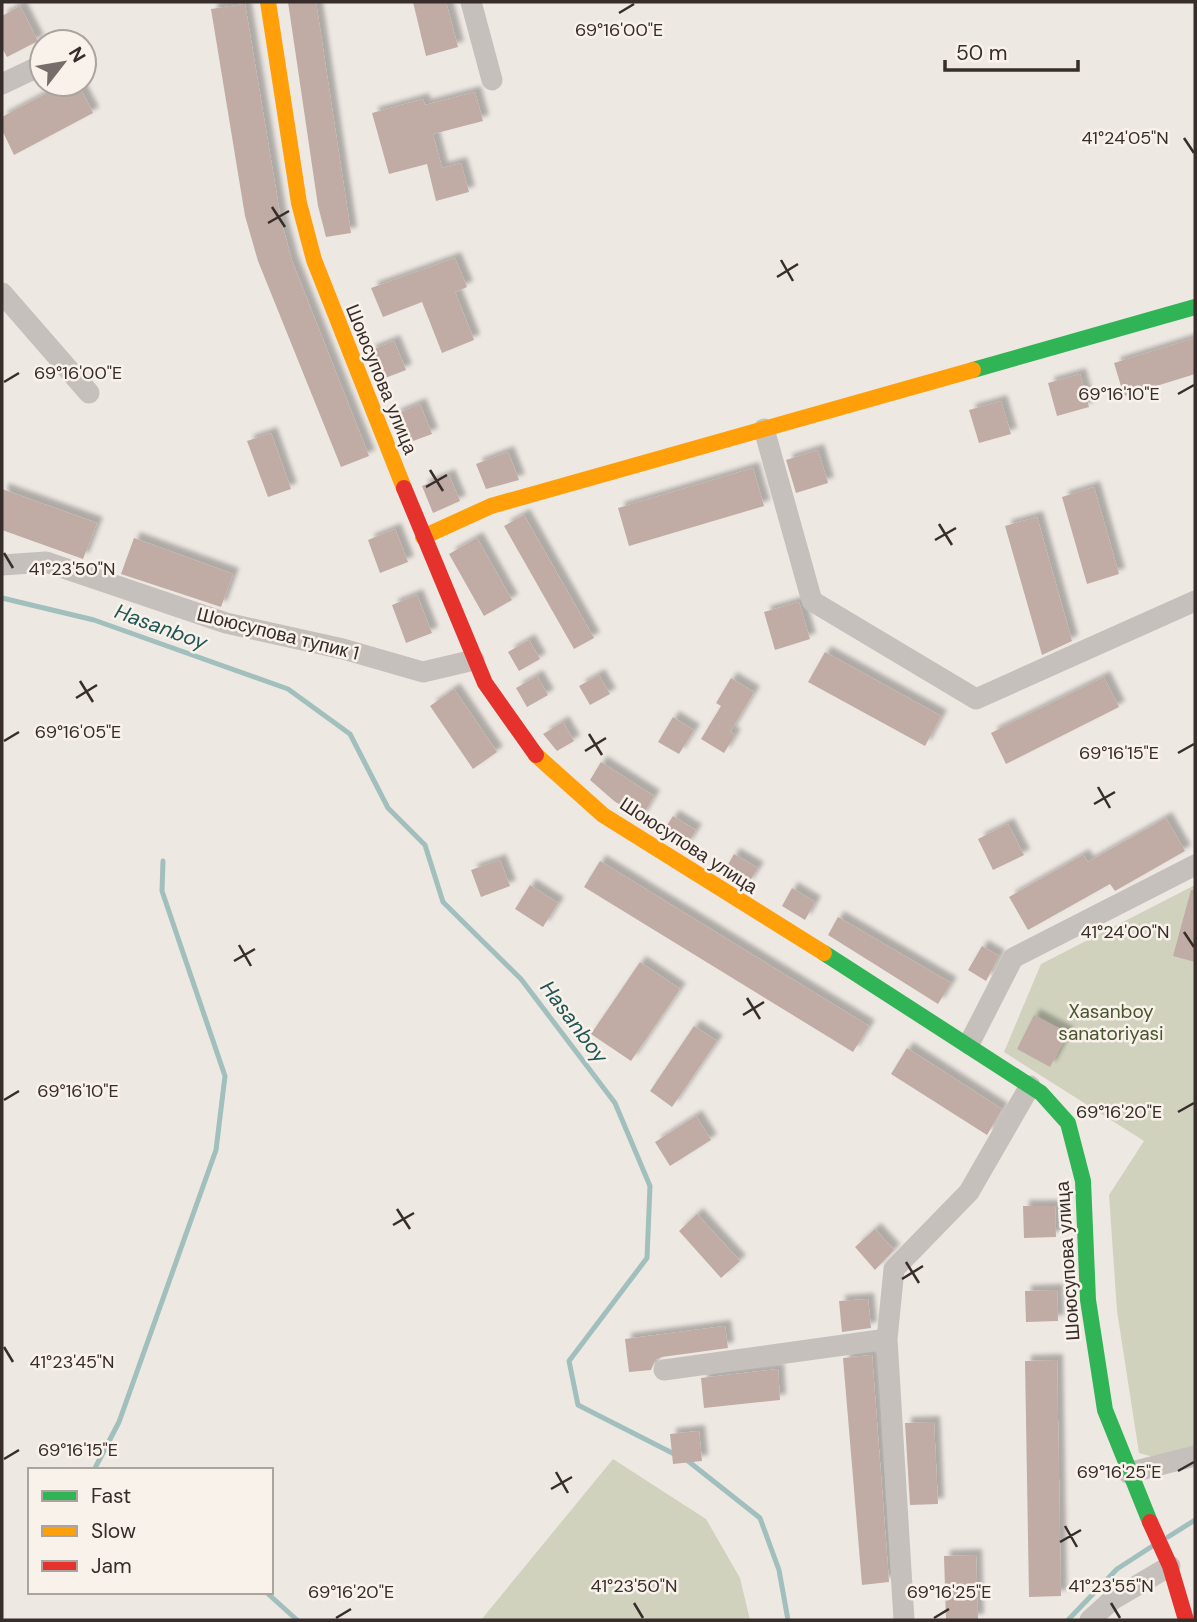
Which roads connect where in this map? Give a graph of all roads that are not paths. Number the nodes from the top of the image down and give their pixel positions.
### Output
1 (268, 2) edge
2 (471, 2) edge
3 (28, 71) edge
4 (492, 80) dead end
5 (2, 83) edge
6 (2, 293) edge
7 (1195, 307) edge
8 (89, 393) dead end
9 (764, 429) junction
10 (423, 537) junction
11 (2, 565) edge
12 (1195, 601) edge
13 (474, 660) junction
14 (1195, 865) edge
15 (969, 1044) junction
16 (1030, 1086) junction
17 (887, 1339) junction
18 (664, 1370) dead end
19 (1195, 1456) edge
20 (1128, 1473) junction
21 (1170, 1566) junction
22 (904, 1620) edge
23 (1090, 1620) edge
24 (1186, 1620) edge

1 - 10 street, Шоюсупова улица
2 - 4 street
3 - 5 street
6 - 8 street
7 - 9 street
9 - 10 street
9 - 12 street
10 - 13 street, Шоюсупова улица
11 - 13 street, Шоюсупова тупик 1
13 - 15 street, Шоюсупова улица
14 - 15 street
15 - 16 street, Шоюсупова улица
16 - 17 street
16 - 20 street, Шоюсупова улица
17 - 18 street
17 - 22 street
19 - 20 street
20 - 21 street, Шоюсупова улица
21 - 23 street
21 - 24 street, Шоюсупова улица

